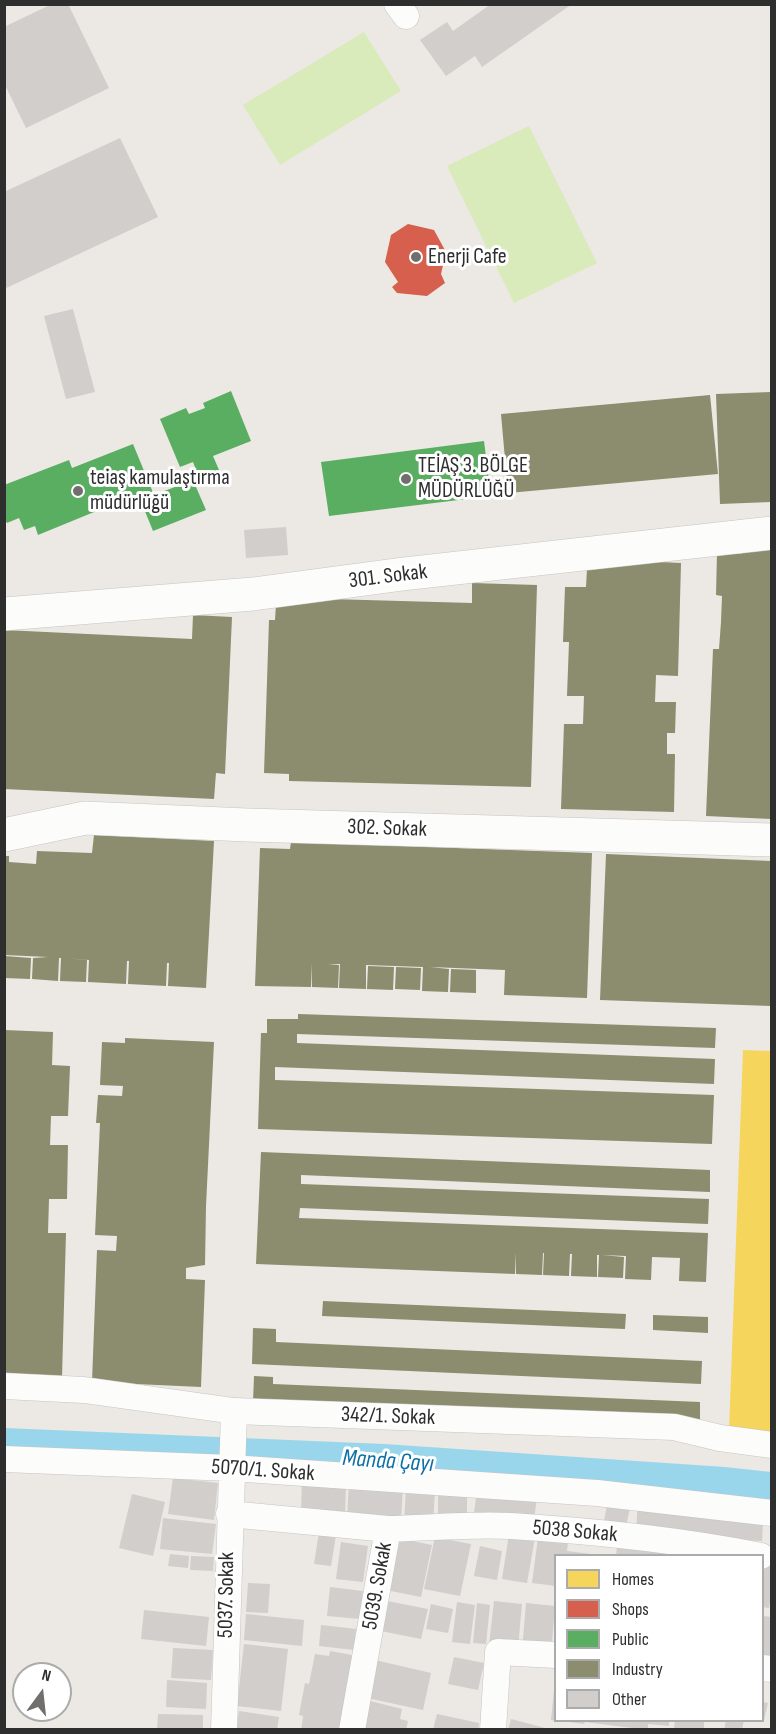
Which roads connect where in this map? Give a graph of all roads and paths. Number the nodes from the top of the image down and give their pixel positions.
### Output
1 (771, 533) edge
2 (4, 614) edge
3 (4, 835) edge
4 (771, 840) edge
5 (4, 1386) edge
6 (234, 1411) junction
7 (771, 1445) edge
8 (4, 1459) edge
9 (231, 1464) junction
10 (771, 1513) edge
11 (230, 1514) junction
12 (388, 1529) junction
13 (751, 1554) edge
14 (554, 1655) edge
15 (224, 1730) edge
16 (352, 1730) edge
17 (493, 1730) edge

1 - 2 street, 301. Sokak
3 - 4 street, 302. Sokak
5 - 6 street, 342/1. Sokak
6 - 7 street, 342/1. Sokak
6 - 9 street, 5037. Sokak
8 - 9 street, 5070/1. Sokak
9 - 10 street, 5070/1. Sokak
9 - 11 street, 5037. Sokak
11 - 12 street, 5039. Sokak
11 - 15 street, 5037. Sokak
12 - 13 street, 5038 Sokak
12 - 16 street, 5039. Sokak
14 - 17 street

